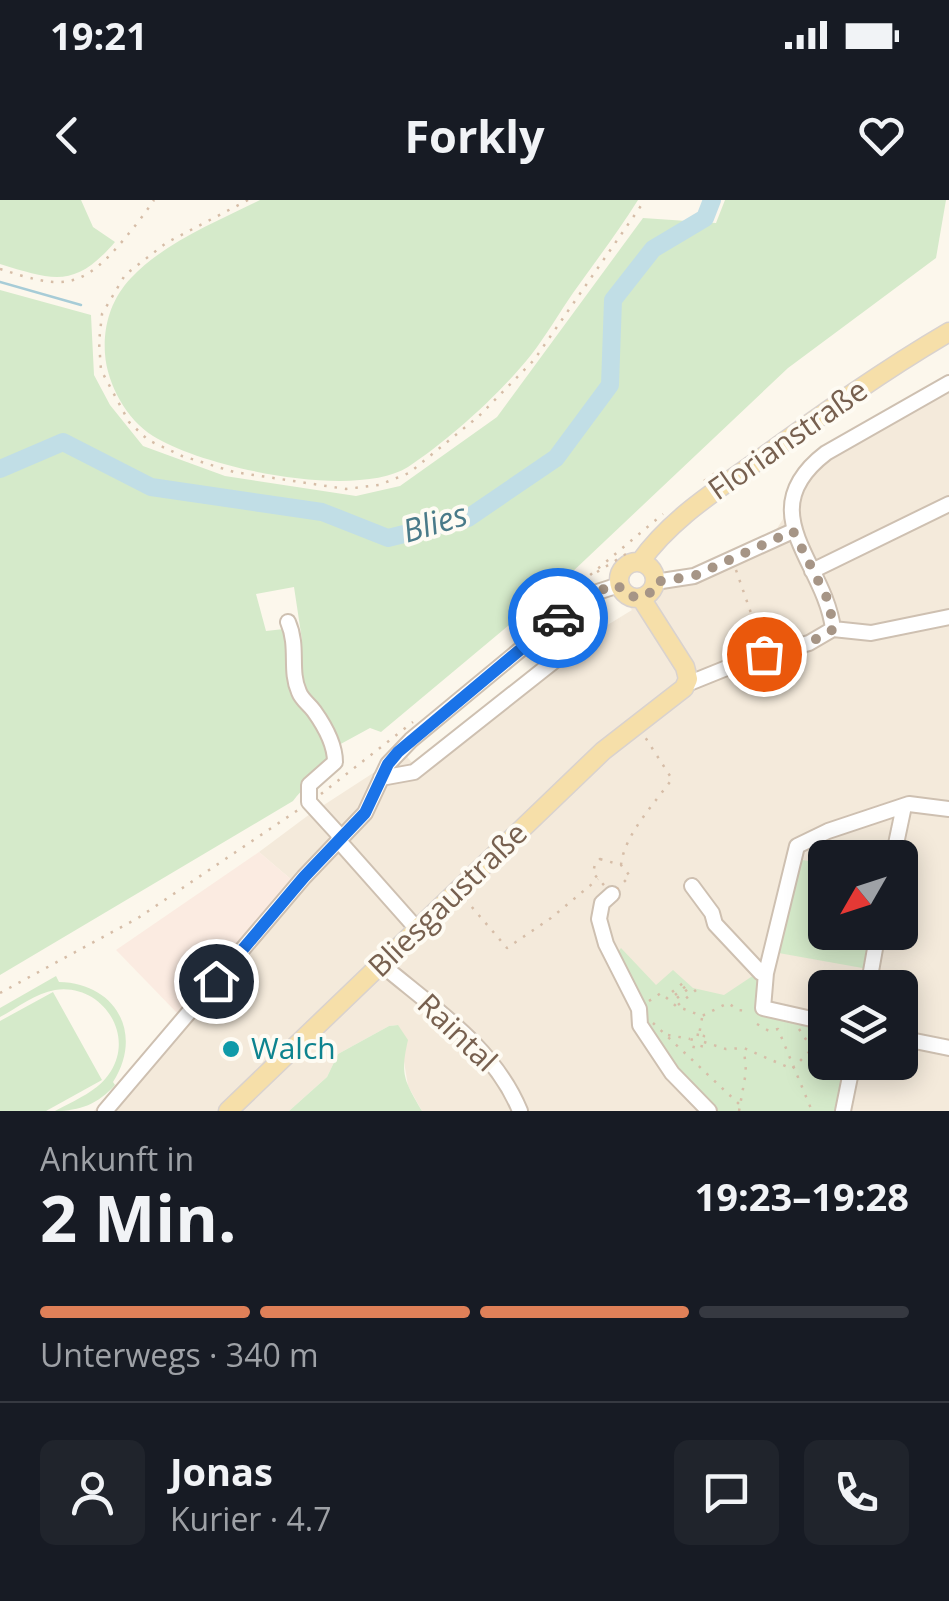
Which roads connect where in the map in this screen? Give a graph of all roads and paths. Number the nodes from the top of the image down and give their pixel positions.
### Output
1 (154, 200) edge
2 (248, 200) edge
3 (644, 200) edge
4 (0, 269) edge
5 (949, 332) edge
6 (949, 383) edge
7 (949, 504) edge
8 (793, 531) junction
9 (631, 540) dead end
10 (640, 562) junction
11 (736, 570) dead end
12 (812, 571) junction
13 (598, 573) dead end
14 (655, 582) junction
15 (618, 585) junction
16 (641, 598) junction
17 (560, 616) junction
18 (752, 616) dead end
19 (949, 616) edge
20 (288, 622) dead end
21 (834, 629) junction
22 (681, 690) junction
23 (419, 717) dead end
24 (644, 737) dead end
25 (381, 778) junction
26 (309, 802) junction
27 (904, 806) junction
28 (949, 810) edge
29 (340, 839) junction
30 (897, 840) edge
31 (620, 864) junction
32 (692, 886) dead end
33 (458, 891) junction
34 (612, 894) joint
35 (417, 930) junction
36 (381, 964) junction
37 (764, 973) junction
38 (182, 990) dead end
39 (696, 990) dead end
40 (0, 993) edge
41 (682, 993) junction
42 (181, 999) dead end
43 (676, 1006) junction
44 (763, 1008) junction
45 (638, 1009) junction
46 (702, 1016) junction
47 (808, 1018) edge
48 (757, 1024) dead end
49 (796, 1026) dead end
50 (666, 1035) junction
51 (699, 1035) junction
52 (691, 1040) junction
53 (704, 1042) junction
54 (918, 1042) edge
55 (808, 1043) edge
56 (695, 1048) junction
57 (744, 1048) junction
58 (949, 1048) edge
59 (808, 1053) edge
60 (692, 1057) junction
61 (792, 1068) junction
62 (849, 1080) edge
63 (739, 1104) junction
64 (104, 1111) edge
65 (228, 1111) edge
66 (520, 1111) edge
67 (709, 1111) edge
68 (739, 1111) edge
69 (812, 1111) edge
70 (843, 1111) edge

1 - 4 path
2 - 3 path
5 - 10 main road, Florianstraße
6 - 8 street
7 - 12 street
8 - 12 street
8 - 14 street
9 - 13 path
10 - 14 main road
10 - 15 main road
11 - 18 path
12 - 21 street
14 - 16 main road
15 - 16 main road
15 - 17 street
16 - 22 main road
17 - 25 street
17 - 25 street
19 - 21 street
20 - 26 street
21 - 22 street, Bliesgaustraße
22 - 33 main road, Bliesgaustraße
23 - 26 path
24 - 31 path
25 - 29 street
26 - 29 street
26 - 40 path
27 - 28 street
27 - 30 street
27 - 37 street
29 - 35 street
29 - 64 street
31 - 33 path
31 - 34 path
32 - 37 street
33 - 35 main road, Bliesgaustraße
34 - 45 street
35 - 36 main road, Bliesgaustraße
36 - 65 main road, Bliesgaustraße
36 - 66 street, Raintal
37 - 44 street
38 - 42 path
39 - 41 path
41 - 41 path
41 - 41 path
41 - 43 path
43 - 45 path
43 - 46 path
44 - 46 path
44 - 47 street
45 - 50 path
45 - 67 street
46 - 51 path
48 - 61 path
49 - 55 path
50 - 52 path
50 - 60 path
51 - 52 path
51 - 53 path
52 - 56 path
53 - 56 path
53 - 57 path
54 - 58 street
56 - 60 path
57 - 61 path
57 - 63 path
59 - 61 path
60 - 63 path
61 - 69 path
62 - 70 street
63 - 68 path

